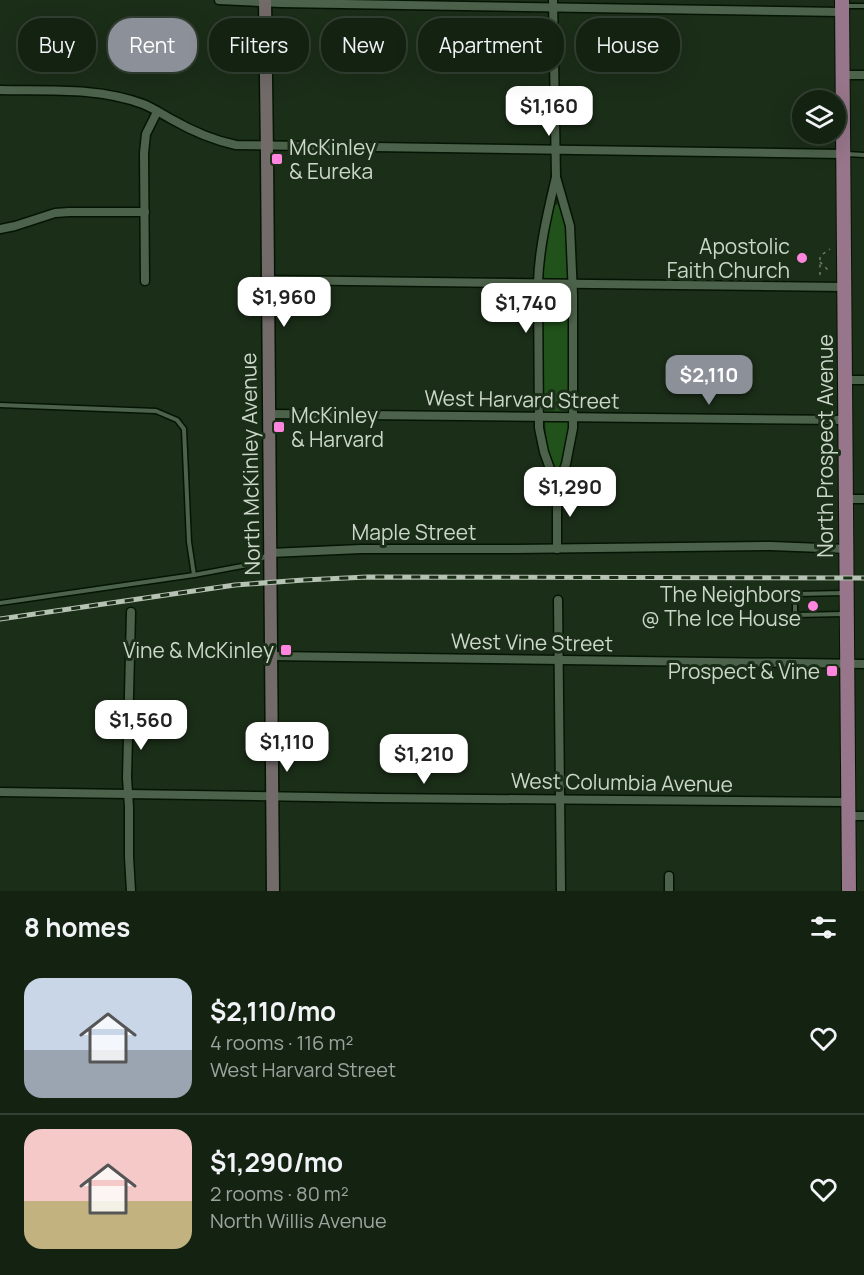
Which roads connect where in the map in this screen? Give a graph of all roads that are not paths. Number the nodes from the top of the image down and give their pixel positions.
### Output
1 (219, 0) edge
2 (265, 1) edge
3 (553, 4) edge
4 (842, 6) edge
5 (864, 6) edge
6 (843, 75) junction
7 (864, 75) edge
8 (0, 90) edge
9 (157, 112) junction
10 (267, 146) junction
11 (555, 150) junction
12 (843, 154) junction
13 (864, 155) edge
14 (556, 177) junction
15 (145, 212) junction
16 (0, 229) edge
17 (268, 280) junction
18 (145, 281) dead end
19 (538, 283) junction
20 (572, 284) junction
21 (844, 287) junction
22 (845, 380) junction
23 (864, 380) edge
24 (0, 405) edge
25 (269, 414) junction
26 (539, 417) junction
27 (573, 417) junction
28 (845, 420) junction
29 (557, 488) junction
30 (846, 499) junction
31 (864, 499) edge
32 (557, 549) junction
33 (847, 549) junction
34 (270, 553) junction
35 (194, 575) junction
36 (847, 593) junction
37 (558, 600) dead end
38 (0, 603) edge
39 (131, 612) dead end
40 (847, 614) junction
41 (271, 656) junction
42 (559, 660) junction
43 (848, 664) junction
44 (864, 664) edge
45 (0, 792) edge
46 (128, 794) junction
47 (273, 796) junction
48 (561, 799) junction
49 (848, 809) junction
50 (864, 816) edge
51 (669, 876) dead end
52 (131, 891) edge
53 (273, 891) edge
54 (561, 891) edge
55 (669, 891) edge
56 (849, 891) edge

1 - 2 street
2 - 3 street
2 - 10 street, North McKinley Avenue
3 - 4 street
3 - 11 street
4 - 5 lane
4 - 6 main road, North Prospect Avenue
6 - 7 street
6 - 12 main road, North Prospect Avenue
8 - 9 street
9 - 10 street
9 - 15 street
10 - 11 street
10 - 17 street, North McKinley Avenue
11 - 12 street
11 - 14 street
12 - 13 lane
12 - 21 main road, North Prospect Avenue
14 - 19 street
14 - 20 street
15 - 16 street
15 - 18 street
17 - 19 street
17 - 25 street, North McKinley Avenue
19 - 20 street
19 - 26 street
20 - 21 street
20 - 27 street
21 - 22 main road, North Prospect Avenue
22 - 23 street
22 - 28 main road, North Prospect Avenue
24 - 35 lane
25 - 26 street, West Harvard Street
25 - 34 street, North McKinley Avenue
26 - 27 street, West Harvard Street
26 - 29 street
27 - 28 street, West Harvard Street
27 - 29 street
28 - 30 main road, North Prospect Avenue
29 - 32 street
30 - 31 street
30 - 33 main road, North Prospect Avenue
32 - 33 street, Maple Street
32 - 34 street, Maple Street
33 - 36 main road, North Prospect Avenue
34 - 35 lane
34 - 41 street, North McKinley Avenue
35 - 38 lane
36 - 40 main road, North Prospect Avenue
36 - 40 lane
37 - 42 street
39 - 46 street
40 - 43 main road, North Prospect Avenue
41 - 42 street, West Vine Street
41 - 47 street, North McKinley Avenue
42 - 43 street, West Vine Street
42 - 48 street
43 - 44 street, West Vine Street
43 - 49 main road, North Prospect Avenue
45 - 46 street, West Columbia Avenue
46 - 47 street, West Columbia Avenue
46 - 52 street
47 - 48 street, West Columbia Avenue
47 - 53 street, North McKinley Avenue
48 - 49 street, West Columbia Avenue
48 - 54 street
49 - 50 street, West Columbia Avenue
49 - 56 main road, North Prospect Avenue
51 - 55 street

